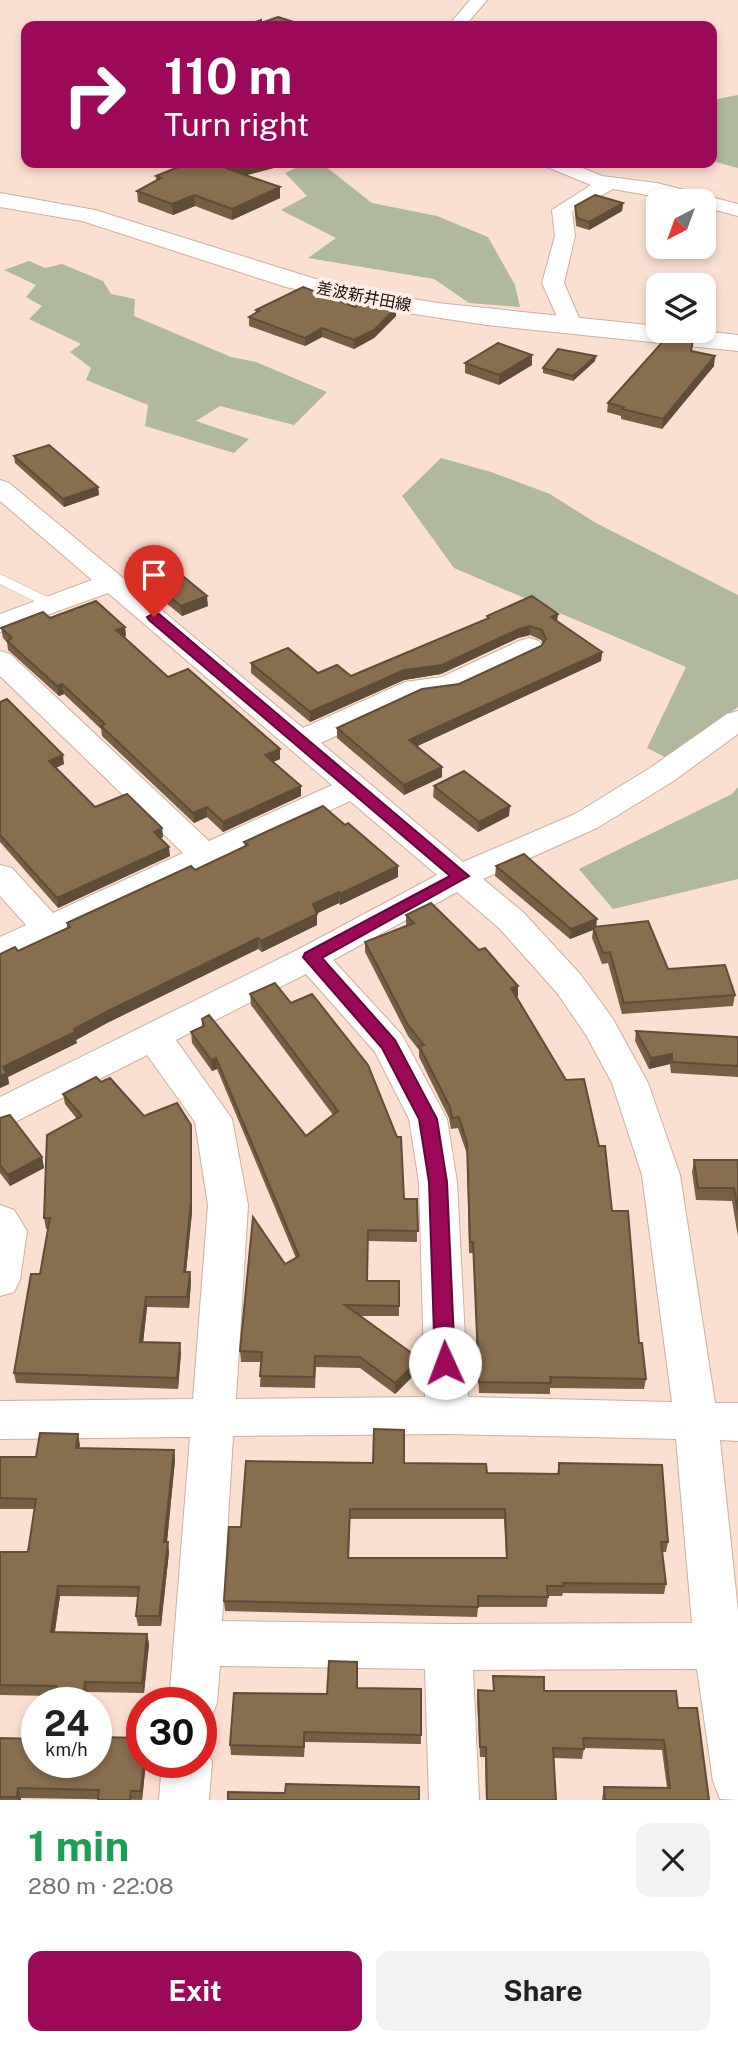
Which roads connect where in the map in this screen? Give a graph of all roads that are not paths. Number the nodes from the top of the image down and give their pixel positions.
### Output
1 (479, 0) edge
2 (460, 21) edge
3 (567, 168) edge
4 (608, 184) junction
5 (0, 200) edge
6 (738, 210) edge
7 (571, 325) junction
8 (738, 343) edge
9 (0, 488) edge
10 (0, 578) edge
11 (112, 582) junction
12 (51, 604) junction
13 (0, 624) edge
14 (529, 647) dead end
15 (0, 660) edge
16 (738, 720) edge
17 (300, 741) junction
18 (354, 787) junction
19 (204, 855) junction
20 (0, 876) edge
21 (461, 876) junction
22 (48, 928) junction
23 (0, 951) edge
24 (311, 957) junction
25 (153, 1037) junction
26 (0, 1113) edge
27 (0, 1221) edge
28 (0, 1280) edge
29 (447, 1415) junction
30 (212, 1417) junction
31 (0, 1420) edge
32 (717, 1421) edge
33 (198, 1643) junction
34 (718, 1646) junction
35 (448, 1647) junction
36 (194, 1687) edge
37 (186, 1778) edge
38 (738, 1781) edge
39 (184, 1800) edge
40 (454, 1800) edge

1 - 2 street
3 - 4 street
4 - 6 street
4 - 7 street
5 - 7 main road, 差波新井田線
7 - 8 main road, 差波新井田線
9 - 11 street
10 - 12 lane
11 - 12 street
11 - 17 street
12 - 13 street
14 - 17 street
15 - 19 street
16 - 21 street
17 - 18 street
18 - 19 street
18 - 21 street
19 - 22 street
20 - 22 street
21 - 24 street
21 - 32 street
22 - 23 street
24 - 25 street
24 - 29 street
25 - 26 street
25 - 30 street
27 - 28 street
29 - 30 street
29 - 32 street
30 - 31 street
30 - 33 street
32 - 34 street
33 - 35 street
33 - 36 street
34 - 35 street
34 - 38 street
35 - 40 street
37 - 39 street

